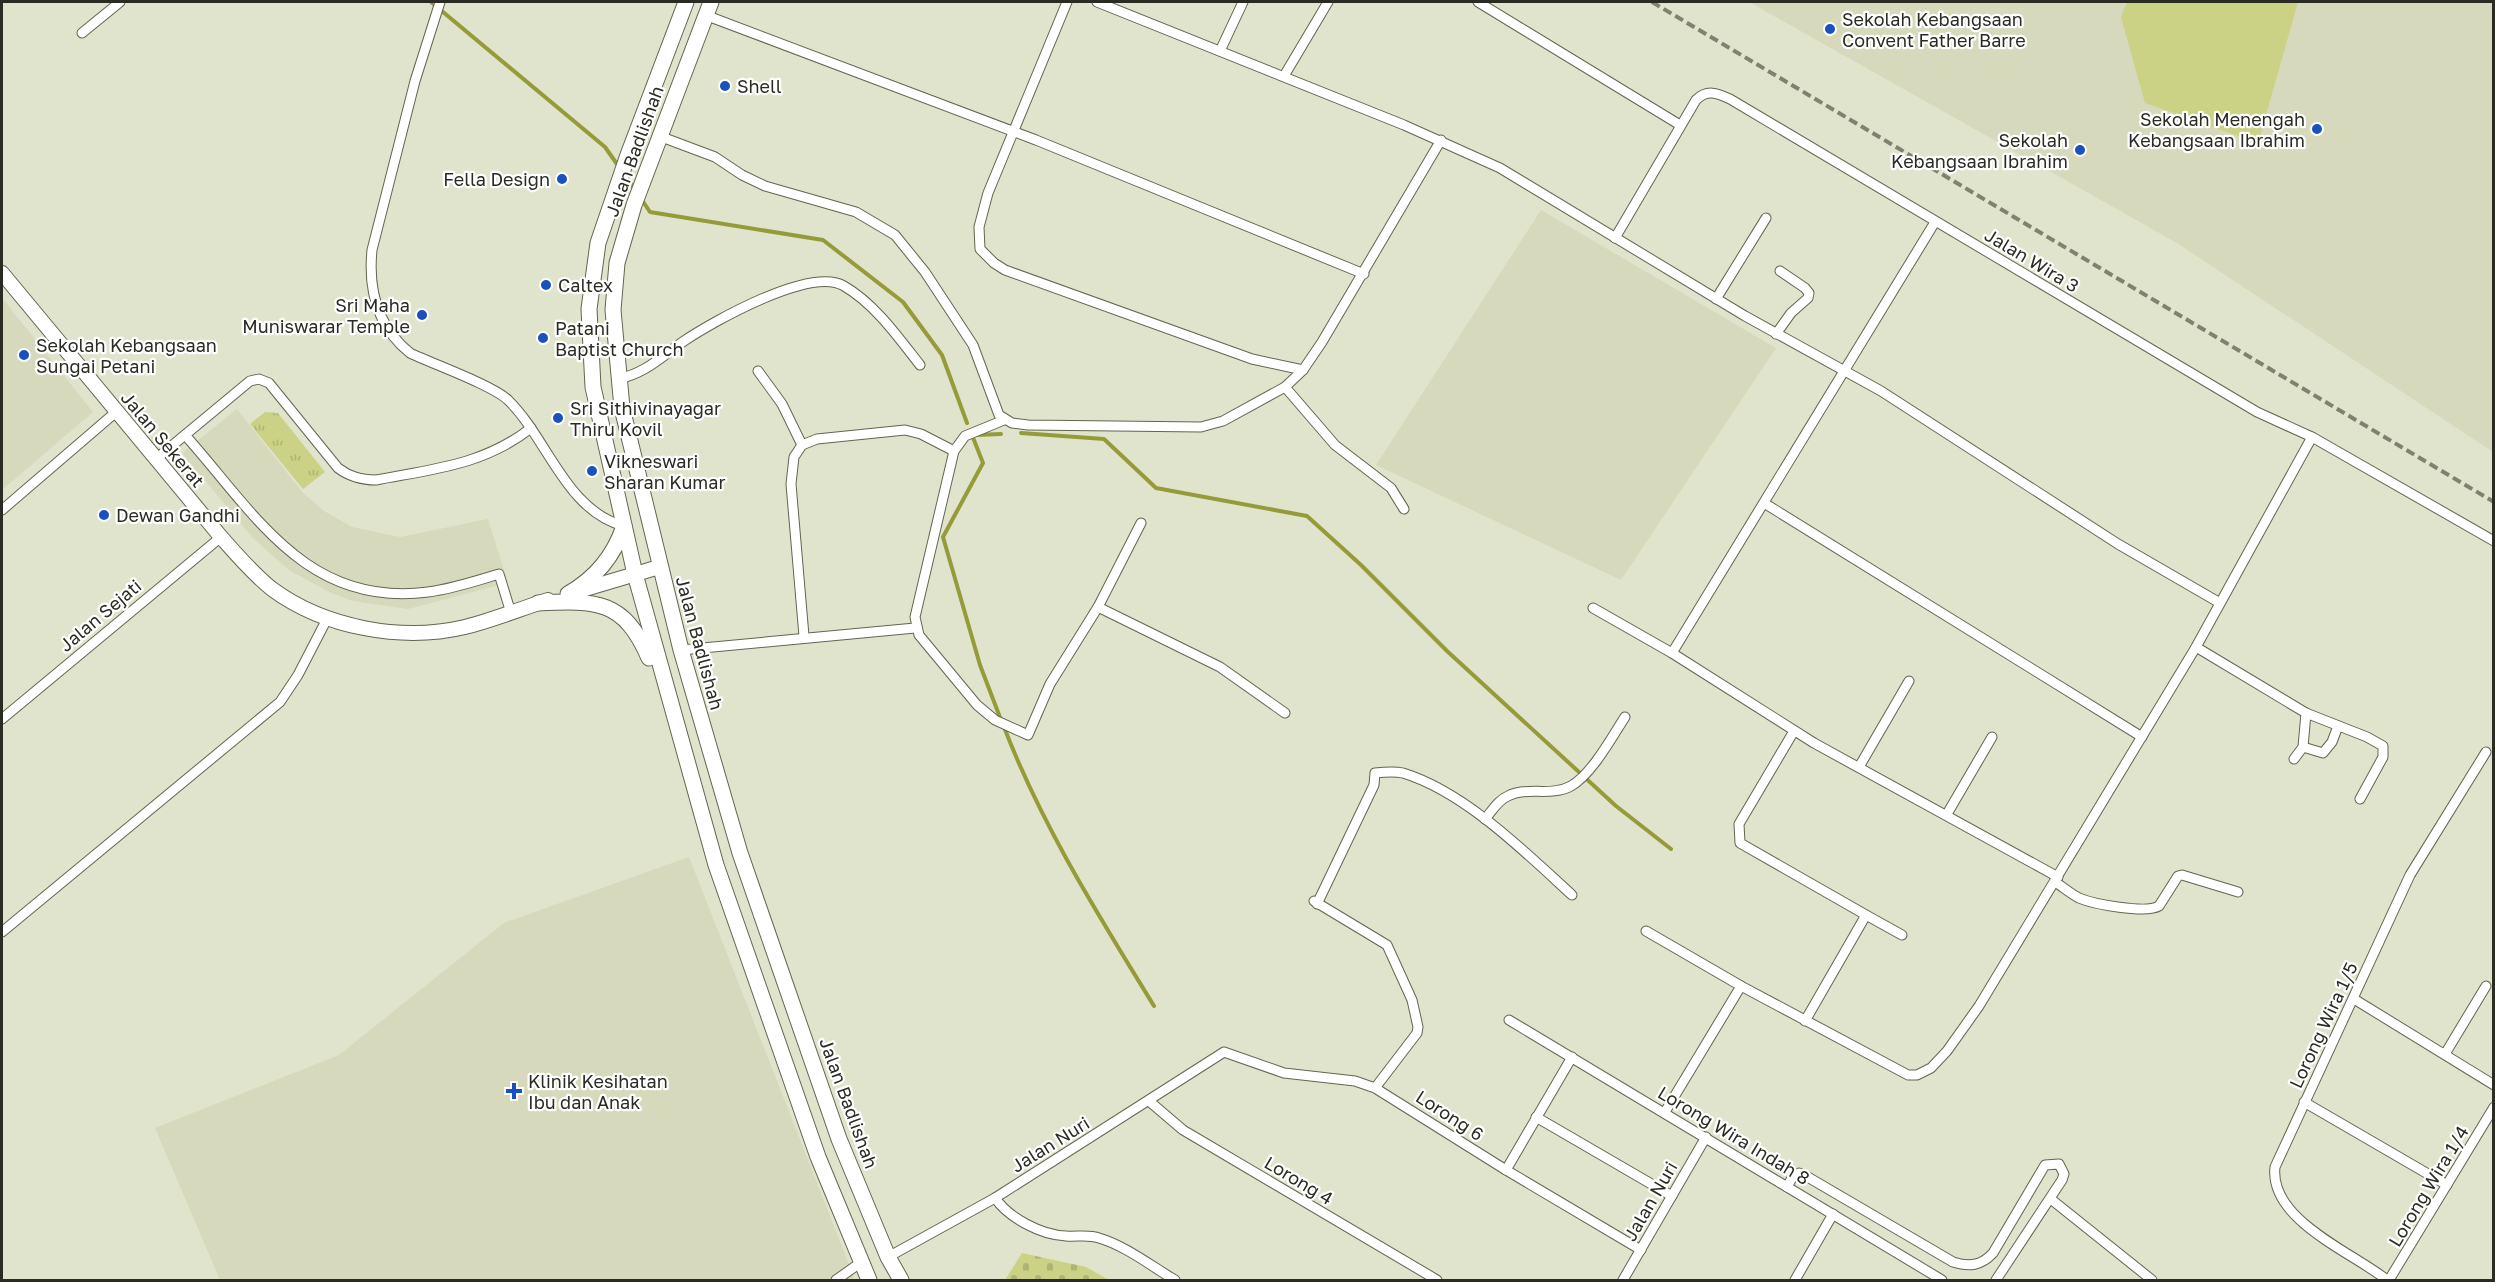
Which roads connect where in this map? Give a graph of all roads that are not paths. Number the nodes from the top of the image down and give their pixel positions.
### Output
1 (120, 2) edge
2 (440, 2) edge
3 (686, 2) edge
4 (1067, 2) edge
5 (1097, 2) edge
6 (1243, 2) edge
7 (1328, 2) edge
8 (1478, 2) edge
9 (708, 8) edge
10 (82, 33) dead end
11 (1220, 51) junction
12 (1284, 76) junction
13 (1680, 125) junction
14 (1013, 133) junction
15 (659, 136) junction
16 (1441, 140) junction
17 (1766, 218) dead end
18 (1935, 222) junction
19 (1615, 238) junction
20 (1780, 271) dead end
21 (2, 273) edge
22 (1364, 274) junction
23 (1716, 299) junction
24 (1776, 334) junction
25 (920, 365) dead end
26 (1844, 369) junction
27 (1303, 370) junction
28 (758, 371) dead end
29 (618, 379) junction
30 (1286, 387) junction
31 (116, 412) junction
32 (1004, 420) junction
33 (531, 428) junction
34 (185, 435) junction
35 (2312, 437) junction
36 (802, 445) junction
37 (954, 452) junction
38 (156, 459) junction
39 (1764, 503) junction
40 (1404, 509) dead end
41 (2, 510) edge
42 (1141, 523) dead end
43 (624, 526) junction
44 (220, 537) junction
45 (2493, 541) edge
46 (659, 567) junction
47 (635, 574) junction
48 (568, 594) junction
49 (538, 603) junction
50 (2220, 603) junction
51 (1098, 607) junction
52 (1593, 608) dead end
53 (511, 613) junction
54 (328, 617) junction
55 (915, 628) junction
56 (804, 636) junction
57 (2196, 648) junction
58 (681, 650) junction
59 (1672, 653) junction
60 (1909, 681) dead end
61 (669, 702) junction
62 (1285, 713) dead end
63 (2306, 713) junction
64 (1625, 717) dead end
65 (2, 719) edge
66 (2338, 726) junction
67 (1794, 731) junction
68 (2142, 736) junction
69 (1992, 737) dead end
70 (2304, 747) junction
71 (2486, 752) dead end
72 (2294, 759) dead end
73 (1859, 767) junction
74 (2360, 799) dead end
75 (1947, 814) junction
76 (1485, 819) junction
77 (2057, 879) junction
78 (2238, 892) dead end
79 (1572, 895) dead end
80 (1866, 915) junction
81 (1646, 931) dead end
82 (2, 933) edge
83 (1902, 935) dead end
84 (1741, 986) junction
85 (2486, 986) dead end
86 (2354, 999) junction
87 (1509, 1020) dead end
88 (1805, 1021) junction
89 (1224, 1052) joint
90 (2445, 1054) junction
91 (1572, 1057) junction
92 (2493, 1085) edge
93 (1375, 1088) junction
94 (1149, 1101) junction
95 (2304, 1102) junction
96 (2493, 1107) edge
97 (1665, 1112) junction
98 (1536, 1118) junction
99 (1706, 1137) junction
100 (1506, 1170) junction
101 (2447, 1185) junction
102 (1787, 1187) junction
103 (1672, 1196) junction
104 (995, 1198) junction
105 (2052, 1200) junction
106 (1833, 1214) junction
107 (1641, 1250) junction
108 (888, 1257) junction
109 (860, 1263) junction
110 (836, 1281) edge
111 (869, 1281) edge
112 (901, 1281) edge
113 (1175, 1281) edge
114 (1437, 1281) edge
115 (1623, 1281) edge
116 (1795, 1281) edge
117 (1942, 1281) edge
118 (1996, 1281) edge
119 (2152, 1281) edge
120 (2388, 1281) edge

1 - 10 street
2 - 33 street
3 - 43 main road, Jalan Badlishah
4 - 14 street
5 - 11 street
6 - 11 street
7 - 12 street
8 - 13 street
9 - 14 street
9 - 15 main road, Jalan Badlishah
11 - 12 street
12 - 16 street
13 - 18 street, Jalan Wira 3
13 - 19 street, Jalan Wira 3
14 - 22 street
14 - 27 street
15 - 29 main road, Jalan Badlishah
15 - 32 street
16 - 19 street
16 - 22 street
17 - 23 street
18 - 26 street
18 - 35 street, Jalan Wira 3
19 - 23 street
20 - 24 street
21 - 31 street, Jalan Sekerat
22 - 27 street
23 - 24 street
24 - 26 street
25 - 29 street
26 - 39 street
26 - 50 street
27 - 30 street
28 - 36 street
29 - 46 main road, Jalan Badlishah
30 - 32 street
30 - 40 street
31 - 38 street, Jalan Sekerat
31 - 41 street
32 - 37 street
33 - 34 street
33 - 43 street
34 - 38 street
34 - 53 street
35 - 45 street, Jalan Wira 3
35 - 50 street
36 - 37 street
36 - 56 street
37 - 55 street
38 - 44 street, Jalan Sekerat
39 - 59 street
39 - 68 street
42 - 51 street
43 - 47 main road, Jalan Badlishah
43 - 48 main road
44 - 54 street, Jalan Sekerat
44 - 65 street, Jalan Sejati
46 - 47 street, Jalan Sekerat
46 - 58 main road, Jalan Badlishah
47 - 48 street, Jalan Sekerat
47 - 61 main road, Jalan Badlishah
48 - 49 street, Jalan Sekerat
49 - 53 street, Jalan Sekerat
49 - 61 main road
50 - 57 street
51 - 55 street
51 - 62 street
52 - 59 street
53 - 54 street, Jalan Sekerat
54 - 82 street
55 - 56 street
56 - 58 street
57 - 63 street
57 - 68 street
58 - 108 main road, Jalan Badlishah
59 - 67 street
60 - 73 street
61 - 109 main road, Jalan Badlishah
63 - 66 street
63 - 70 street
64 - 76 street
66 - 70 street
66 - 74 street
67 - 73 street
67 - 80 street
68 - 77 street
69 - 75 street
70 - 72 street
71 - 86 street, Lorong Wira 1/5
73 - 75 street
75 - 77 street
76 - 79 street
76 - 93 street
77 - 78 street
77 - 88 street
80 - 83 street
80 - 88 street
81 - 84 street
84 - 88 street
84 - 97 street
85 - 90 street
86 - 90 street
86 - 95 street, Lorong Wira 1/5
87 - 91 street, Lorong Wira Indah 8
89 - 93 street, Lorong 6
89 - 94 street, Jalan Nuri
90 - 92 street
91 - 97 street, Lorong Wira Indah 8
91 - 98 street
93 - 100 street, Lorong 6
94 - 104 street, Jalan Nuri
94 - 114 street, Lorong 4
95 - 101 street
95 - 120 street, Lorong Wira 1/5
96 - 101 street, Lorong Wira 1/4
97 - 99 street, Lorong Wira Indah 8
98 - 100 street
98 - 103 street
99 - 102 street, Lorong Wira Indah 8
99 - 103 street, Jalan Nuri
100 - 107 street, Lorong 6
101 - 120 street, Lorong Wira 1/4
102 - 105 street
102 - 106 street, Lorong Wira Indah 8
103 - 107 street, Jalan Nuri
104 - 108 street, Jalan Nuri
104 - 113 street
105 - 118 street
105 - 119 street
106 - 116 street
106 - 117 street, Lorong Wira Indah 8
107 - 115 street, Jalan Nuri
108 - 112 main road, Jalan Badlishah
109 - 110 street
109 - 111 main road, Jalan Badlishah

